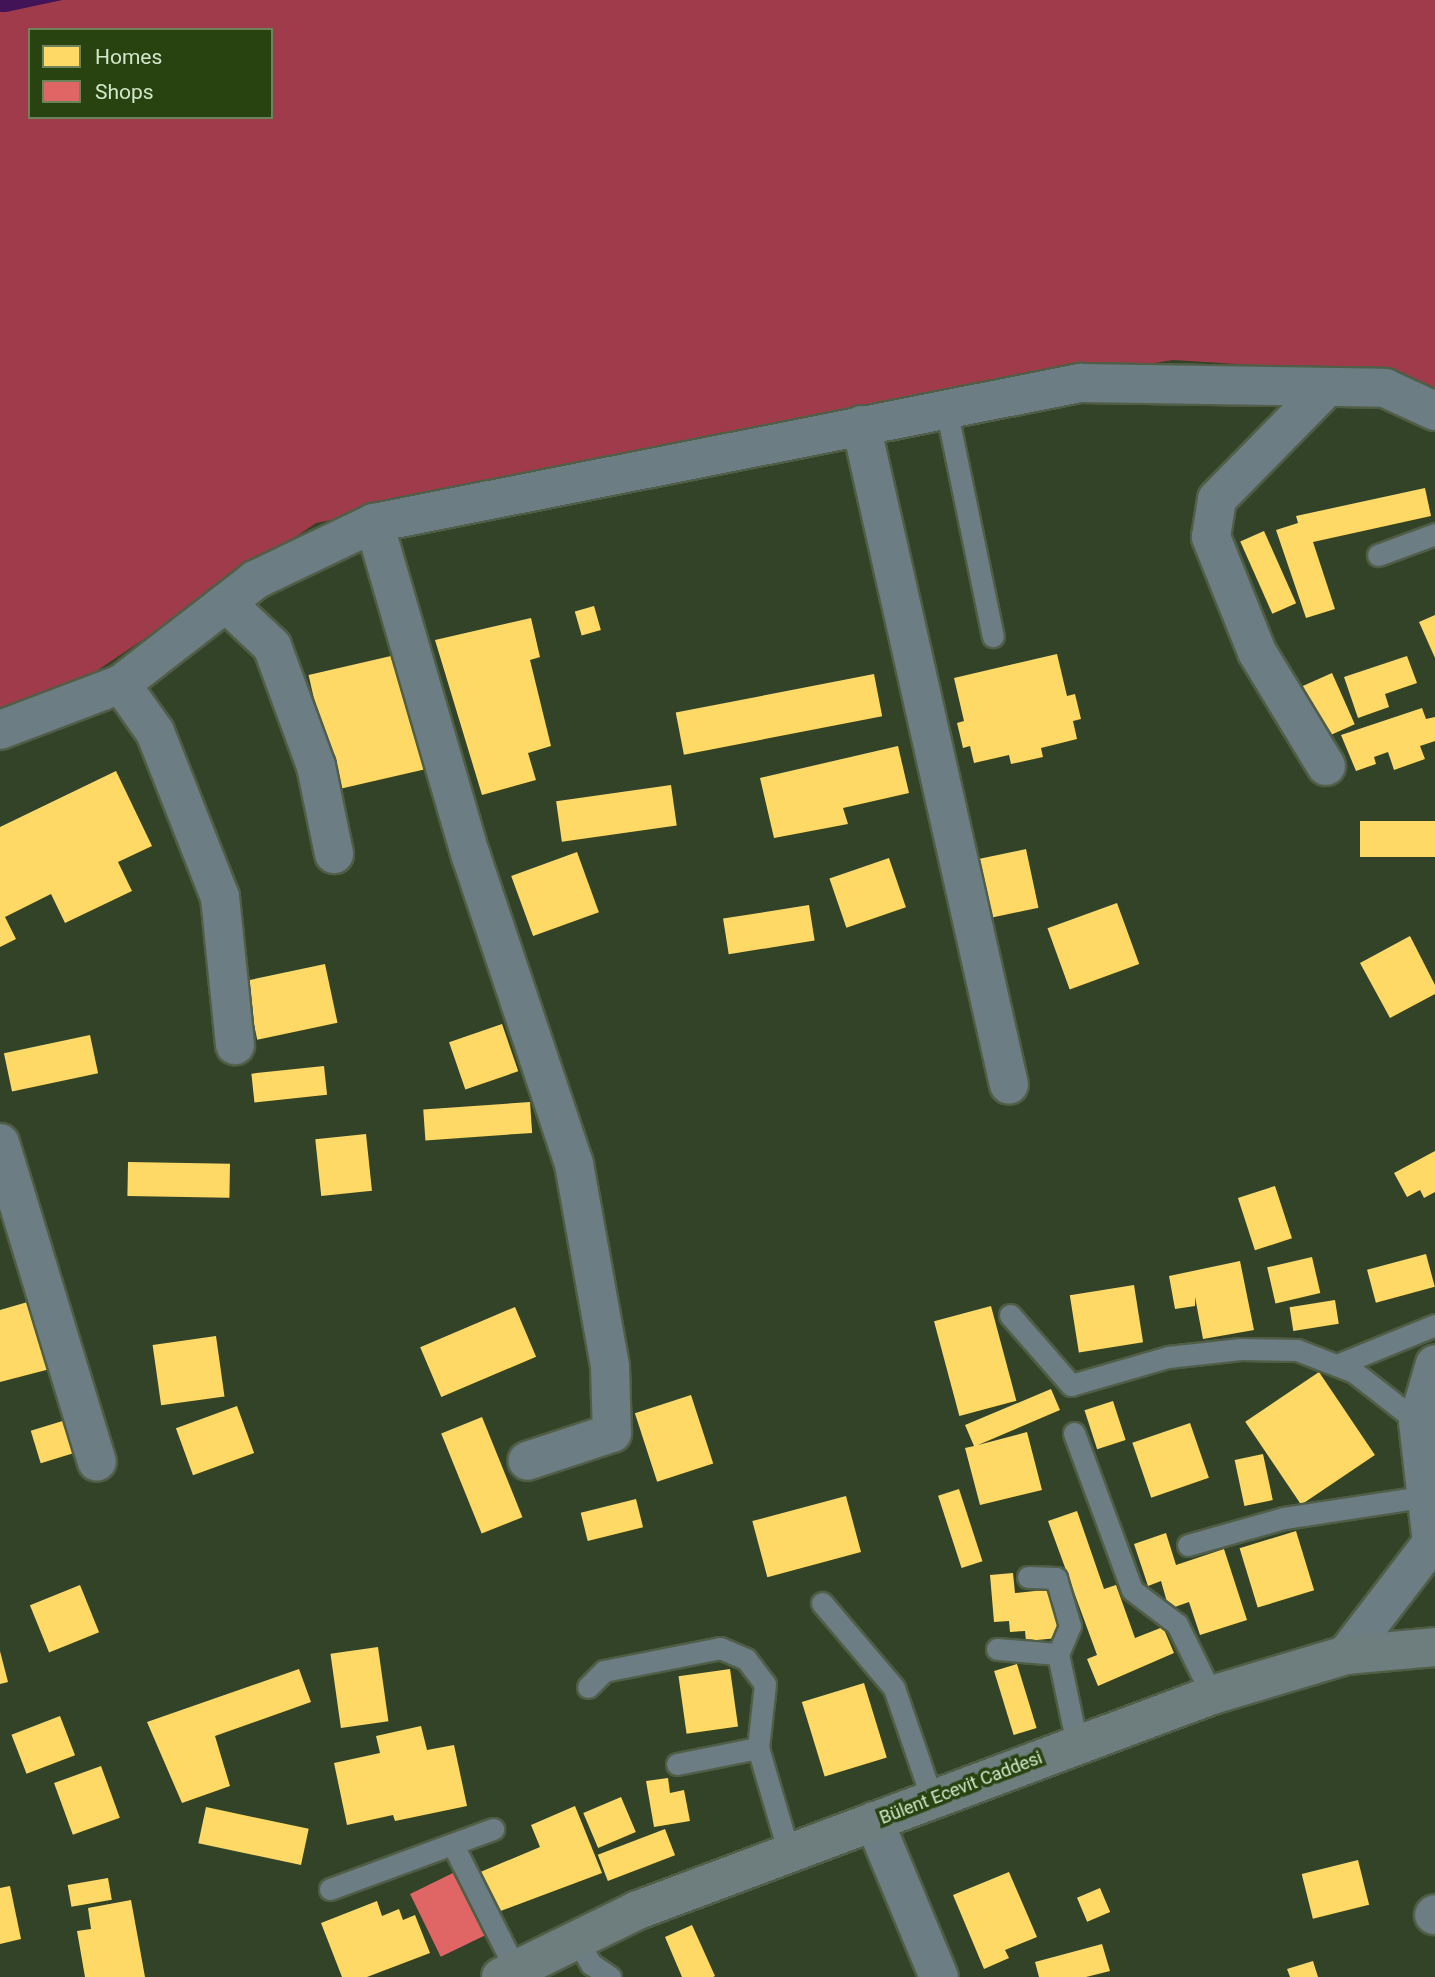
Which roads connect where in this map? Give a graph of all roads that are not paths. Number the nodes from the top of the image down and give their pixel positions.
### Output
1 (1326, 388) junction
2 (946, 408) junction
3 (1435, 411) edge
4 (861, 425) junction
5 (374, 523) junction
6 (1435, 534) edge
7 (1378, 555) dead end
8 (226, 603) junction
9 (993, 636) dead end
10 (121, 684) junction
11 (0, 730) edge
12 (1325, 766) dead end
13 (334, 854) dead end
14 (235, 1045) dead end
15 (1009, 1085) dead end
16 (0, 1143) edge
17 (1010, 1315) dead end
18 (1435, 1325) edge
19 (1435, 1364) edge
20 (1338, 1365) junction
21 (1418, 1422) junction
22 (1074, 1433) dead end
23 (527, 1461) dead end
24 (97, 1462) dead end
25 (1427, 1496) junction
26 (1188, 1545) dead end
27 (1434, 1545) edge
28 (1028, 1577) dead end
29 (822, 1603) dead end
30 (1435, 1647) edge
31 (997, 1650) dead end
32 (1058, 1654) junction
33 (1346, 1656) junction
34 (588, 1686) dead end
35 (1212, 1695) junction
36 (1077, 1744) junction
37 (758, 1748) junction
38 (677, 1764) dead end
39 (932, 1799) junction
40 (874, 1821) junction
41 (493, 1829) dead end
42 (453, 1845) junction
43 (789, 1853) junction
44 (330, 1889) dead end
45 (577, 1940) junction
46 (509, 1973) edge
47 (610, 1977) edge
48 (939, 1977) edge

1 - 2 street
1 - 3 street
1 - 12 street
2 - 4 street
2 - 9 lane
4 - 5 street
4 - 15 street
5 - 8 street
5 - 23 street
6 - 7 lane
8 - 10 street
8 - 13 street
10 - 11 street
10 - 14 street
16 - 24 street
17 - 20 lane
18 - 20 lane
19 - 21 street
20 - 21 lane
21 - 25 street
22 - 35 lane
25 - 26 lane
25 - 27 street
27 - 33 street
28 - 32 lane
29 - 39 lane
30 - 33 main road, Bülent Ecevit Caddesi
31 - 32 lane
32 - 36 lane
33 - 35 main road, Bülent Ecevit Caddesi
34 - 37 lane
35 - 36 main road, Bülent Ecevit Caddesi
36 - 39 main road, Bülent Ecevit Caddesi
37 - 38 lane
37 - 43 lane
39 - 40 main road, Bülent Ecevit Caddesi
40 - 43 main road, Bülent Ecevit Caddesi
40 - 48 street
41 - 42 lane
42 - 44 lane
42 - 46 lane
43 - 45 main road, Bülent Ecevit Caddesi
45 - 46 main road, Bülent Ecevit Caddesi
45 - 47 lane

